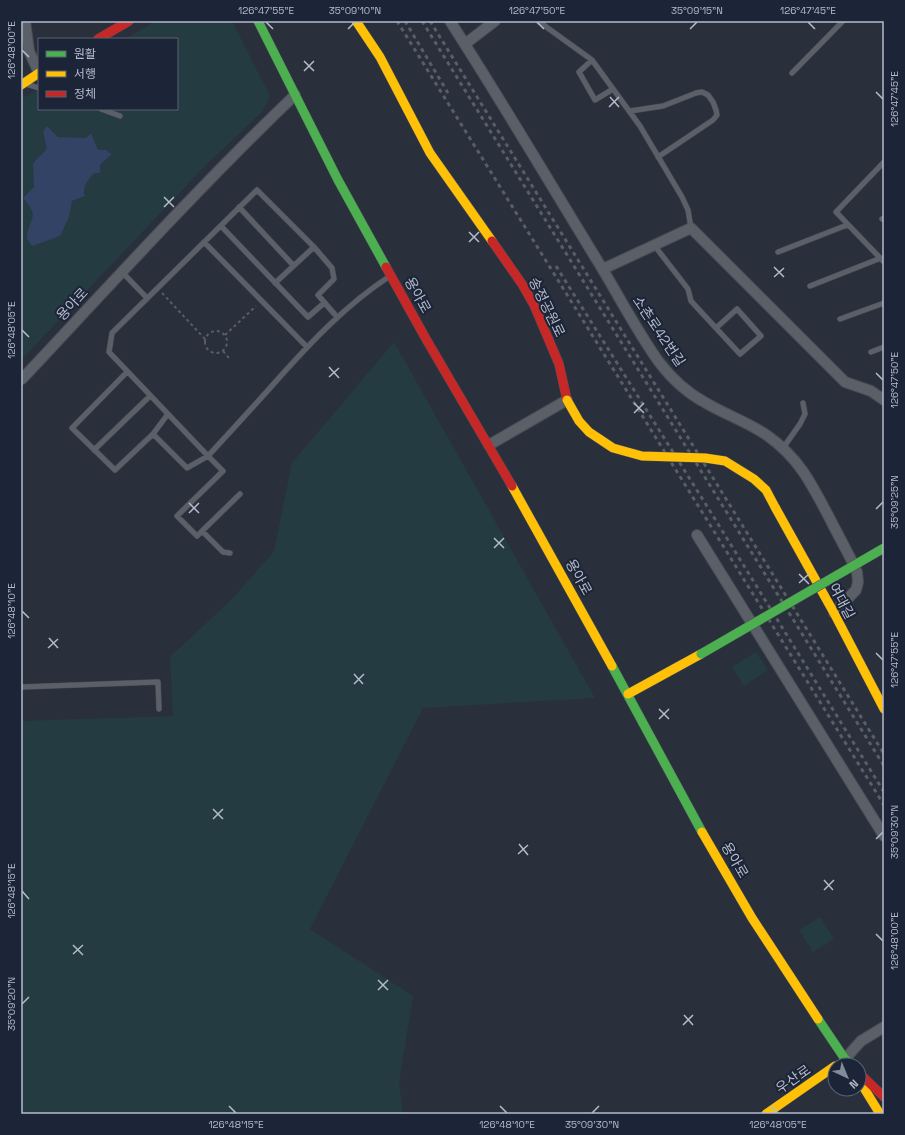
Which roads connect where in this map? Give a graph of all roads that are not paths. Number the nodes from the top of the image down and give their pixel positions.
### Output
1 (25, 21) edge
2 (129, 21) edge
3 (258, 21) edge
4 (356, 21) edge
5 (450, 21) edge
6 (495, 21) edge
7 (538, 21) edge
8 (843, 21) edge
9 (100, 38) edge
10 (465, 44) junction
11 (592, 60) junction
12 (38, 71) edge
13 (792, 73) dead end
14 (38, 74) edge
15 (22, 84) edge
16 (38, 88) edge
17 (613, 89) junction
18 (295, 95) junction
19 (104, 110) edge
20 (630, 112) junction
21 (120, 116) dead end
22 (658, 157) junction
23 (884, 162) edge
24 (239, 207) junction
25 (847, 225) junction
26 (221, 226) junction
27 (691, 228) junction
28 (204, 242) junction
29 (654, 245) junction
30 (314, 247) junction
31 (778, 252) dead end
32 (882, 260) edge
33 (293, 265) junction
34 (603, 269) junction
35 (122, 272) junction
36 (391, 276) junction
37 (275, 283) junction
38 (810, 286) dead end
39 (147, 298) junction
40 (324, 303) junction
41 (884, 303) edge
42 (337, 317) junction
43 (840, 319) dead end
44 (716, 328) junction
45 (306, 347) junction
46 (884, 347) edge
47 (871, 352) dead end
48 (128, 372) junction
49 (22, 379) edge
50 (150, 396) junction
51 (567, 400) junction
52 (884, 400) edge
53 (803, 403) dead end
54 (168, 414) junction
55 (153, 434) junction
56 (488, 444) junction
57 (783, 448) junction
58 (94, 450) junction
59 (208, 456) junction
60 (240, 494) dead end
61 (775, 507) joint
62 (202, 531) junction
63 (697, 535) dead end
64 (884, 548) edge
65 (230, 553) dead end
66 (834, 613) junction
67 (21, 687) edge
68 (628, 694) junction
69 (884, 708) edge
70 (159, 709) dead end
71 (884, 836) edge
72 (884, 1027) edge
73 (840, 1057) edge
74 (849, 1057) edge
75 (827, 1075) edge
76 (867, 1080) edge
77 (867, 1093) edge
78 (884, 1097) edge
79 (766, 1114) edge
80 (880, 1114) edge

1 - 12 street
2 - 9 main road
3 - 18 main road, 용아로
4 - 51 main road, 송정공원로
5 - 10 street, 소촌로42번길
6 - 10 street
7 - 11 lane
8 - 13 lane
10 - 34 street, 소촌로42번길
11 - 17 lane
11 - 17 lane
14 - 15 main road
15 - 16 lane
17 - 20 lane
18 - 35 street, 용아로
18 - 36 main road, 용아로
19 - 21 lane
20 - 22 lane
20 - 22 lane
22 - 27 lane
23 - 25 lane
24 - 26 lane
24 - 30 lane
24 - 33 lane
25 - 31 lane
25 - 32 lane
26 - 28 lane
26 - 37 lane
27 - 29 street
27 - 52 street
28 - 39 lane
28 - 45 lane
29 - 34 street
29 - 44 lane
30 - 33 lane
30 - 40 lane
32 - 38 lane
33 - 37 lane
34 - 57 street, 소촌로42번길
35 - 39 lane
35 - 49 street, 용아로
36 - 42 lane
36 - 56 main road, 용아로
37 - 40 lane
39 - 48 lane
40 - 42 lane
41 - 43 lane
42 - 45 lane
44 - 44 lane
45 - 59 lane
46 - 47 lane
48 - 50 lane
48 - 58 lane
50 - 54 lane
50 - 58 lane
51 - 56 street
51 - 61 main road, 송정공원로, bridge
53 - 57 lane
54 - 55 lane
54 - 59 lane
55 - 58 lane
55 - 59 lane
56 - 68 main road, 용아로
57 - 66 street, 소촌로42번길
59 - 62 lane
60 - 62 lane
61 - 66 main road, 여대길
62 - 65 lane
63 - 71 street
64 - 68 main road, bridge
66 - 69 main road, 여대길
67 - 70 lane
68 - 73 main road, 용아로
72 - 74 street
75 - 79 main road, 우산로
76 - 78 main road
77 - 80 main road

